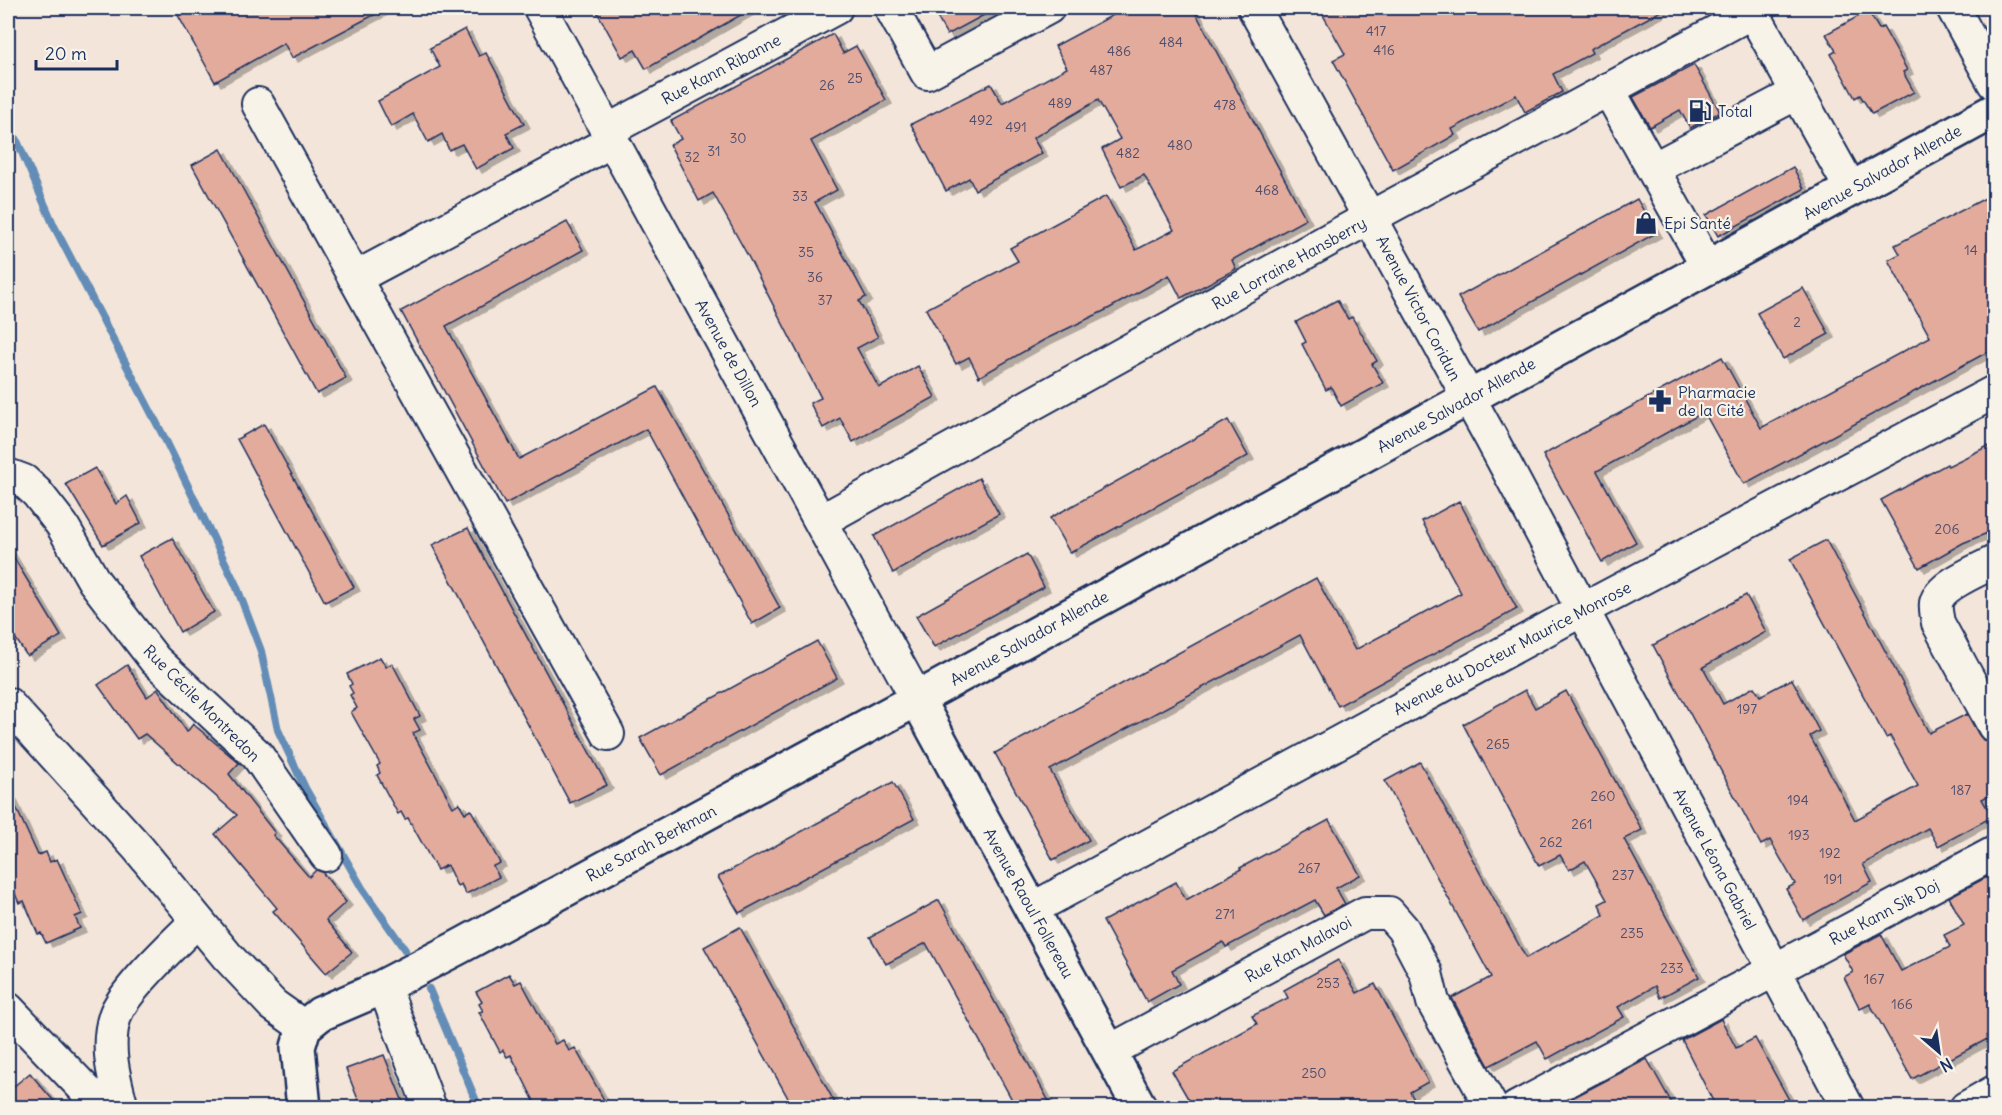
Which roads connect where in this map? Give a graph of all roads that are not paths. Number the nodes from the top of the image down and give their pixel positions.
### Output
1 (540, 8) edge
2 (836, 8) edge
3 (891, 8) edge
4 (1048, 8) edge
5 (1254, 8) edge
6 (1953, 8) edge
7 (1756, 9) edge
8 (1995, 83) edge
9 (1608, 89) junction
10 (1797, 93) junction
11 (258, 104) dead end
12 (1995, 111) edge
13 (610, 136) junction
14 (1653, 169) junction
15 (1851, 189) junction
16 (1371, 218) junction
17 (1708, 267) junction
18 (355, 278) junction
19 (1995, 392) edge
20 (1468, 399) junction
21 (8, 475) edge
22 (821, 521) junction
23 (1995, 562) edge
24 (1582, 610) junction
25 (917, 699) junction
26 (8, 704) edge
27 (1995, 726) edge
28 (608, 734) dead end
29 (1995, 853) edge
30 (326, 855) dead end
31 (1032, 909) junction
32 (196, 921) junction
33 (1774, 970) junction
34 (384, 986) junction
35 (8, 1009) edge
36 (304, 1027) junction
37 (1110, 1051) junction
38 (1995, 1092) edge
39 (103, 1107) edge
40 (122, 1107) edge
41 (304, 1107) edge
42 (430, 1107) edge
43 (1140, 1107) edge
44 (1492, 1107) edge
45 (1516, 1107) edge
46 (1848, 1107) edge
47 (1966, 1107) edge

1 - 13 street, Avenue de Dillon
2 - 13 street, Rue Kann Ribanne
3 - 4 street
5 - 16 street, Avenue Victor Coridun
6 - 8 street
7 - 9 street, Rue Lorraine Hansberry
7 - 10 street
9 - 14 street
9 - 16 street, Rue Lorraine Hansberry
10 - 14 street
10 - 15 street
11 - 18 street
12 - 15 main road, Avenue Salvador Allende
13 - 18 street, Rue Kann Ribanne
13 - 22 street, Avenue de Dillon
14 - 17 street
15 - 17 main road, Avenue Salvador Allende
16 - 20 street, Avenue Victor Coridun
16 - 22 street, Rue Lorraine Hansberry
17 - 20 main road, Avenue Salvador Allende
18 - 28 street
19 - 24 street, Avenue du Docteur Maurice Monrose
20 - 24 street, Avenue Victor Coridun
20 - 25 main road, Avenue Salvador Allende
21 - 30 street, Rue Cécile Montredon
22 - 25 street, Avenue de Dillon
23 - 27 street
24 - 31 street, Avenue du Docteur Maurice Monrose
24 - 33 street, Avenue Léona Gabriel
25 - 31 main road, Avenue Raoul Follereau
25 - 34 main road, Rue Sarah Berkman
26 - 32 street
29 - 33 street, Rue Kann Sik Doj
31 - 37 main road, Avenue Raoul Follereau
32 - 36 street
32 - 40 street
33 - 45 street
33 - 46 street, Avenue Léona Gabriel
34 - 36 main road, Rue Sarah Berkman
34 - 42 street
35 - 39 street
36 - 41 main road
37 - 43 main road, Avenue Raoul Follereau
37 - 44 street, Rue Kan Malavoi
38 - 47 street

